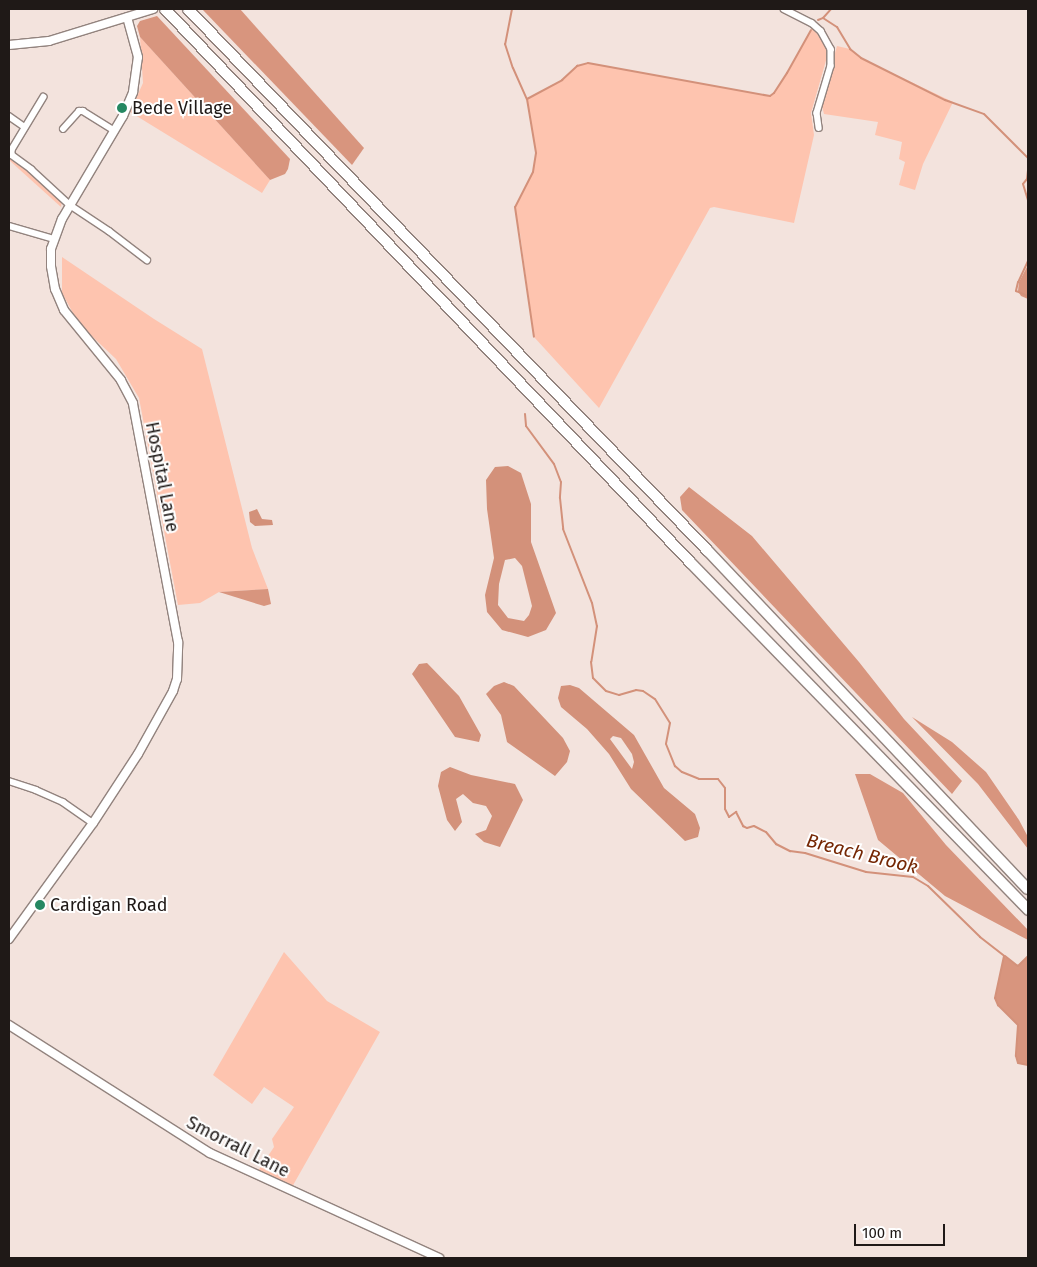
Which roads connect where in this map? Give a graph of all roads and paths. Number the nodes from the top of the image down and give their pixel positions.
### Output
1 (165, 9) edge
2 (188, 9) edge
3 (784, 9) edge
4 (150, 10) edge
5 (127, 17) junction
6 (9, 45) edge
7 (44, 97) dead end
8 (9, 116) edge
9 (25, 127) junction
10 (63, 128) dead end
11 (819, 128) dead end
12 (114, 130) junction
13 (70, 205) junction
14 (9, 226) edge
15 (54, 239) junction
16 (147, 260) dead end
17 (9, 781) edge
18 (93, 823) junction
19 (1028, 889) edge
20 (1028, 910) edge
21 (9, 939) edge
22 (9, 1025) edge
23 (439, 1258) edge

1 - 20 highway
2 - 19 highway
3 - 11 street
4 - 5 street
5 - 6 street
5 - 12 street, Hospital Lane
7 - 9 street
8 - 9 street
9 - 13 street
10 - 12 street
12 - 13 street, Hospital Lane
13 - 15 street, Hospital Lane
13 - 16 street
14 - 15 street
15 - 18 street, Hospital Lane
17 - 18 street
18 - 21 street, Hospital Lane
22 - 23 street, Smorrall Lane

